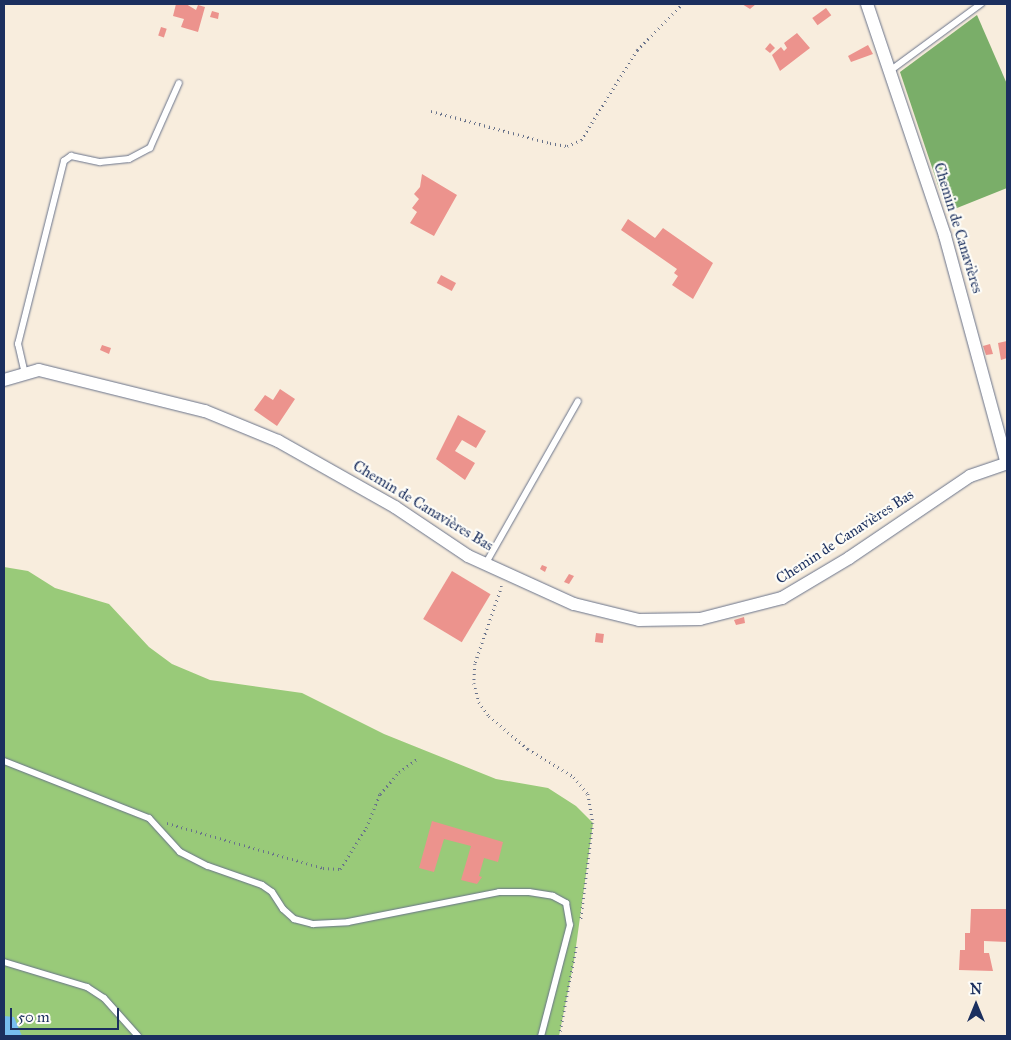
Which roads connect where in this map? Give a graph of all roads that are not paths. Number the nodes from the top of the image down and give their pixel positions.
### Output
1 (867, 4) edge
2 (981, 4) edge
3 (890, 70) junction
4 (179, 83) dead end
5 (26, 374) junction
6 (4, 380) edge
7 (578, 402) dead end
8 (1007, 463) edge
9 (486, 563) junction
10 (4, 761) edge
11 (4, 962) edge
12 (138, 1036) edge
13 (541, 1036) edge

1 - 3 street, Chemin de Canavières
2 - 3 lane
3 - 8 street, Chemin de Canavières
4 - 5 lane
5 - 6 street, Chemin de Canavières Bas
5 - 9 street, Chemin de Canavières Bas
7 - 9 lane
8 - 9 street, Chemin de Canavières Bas
10 - 13 lane
11 - 12 lane

